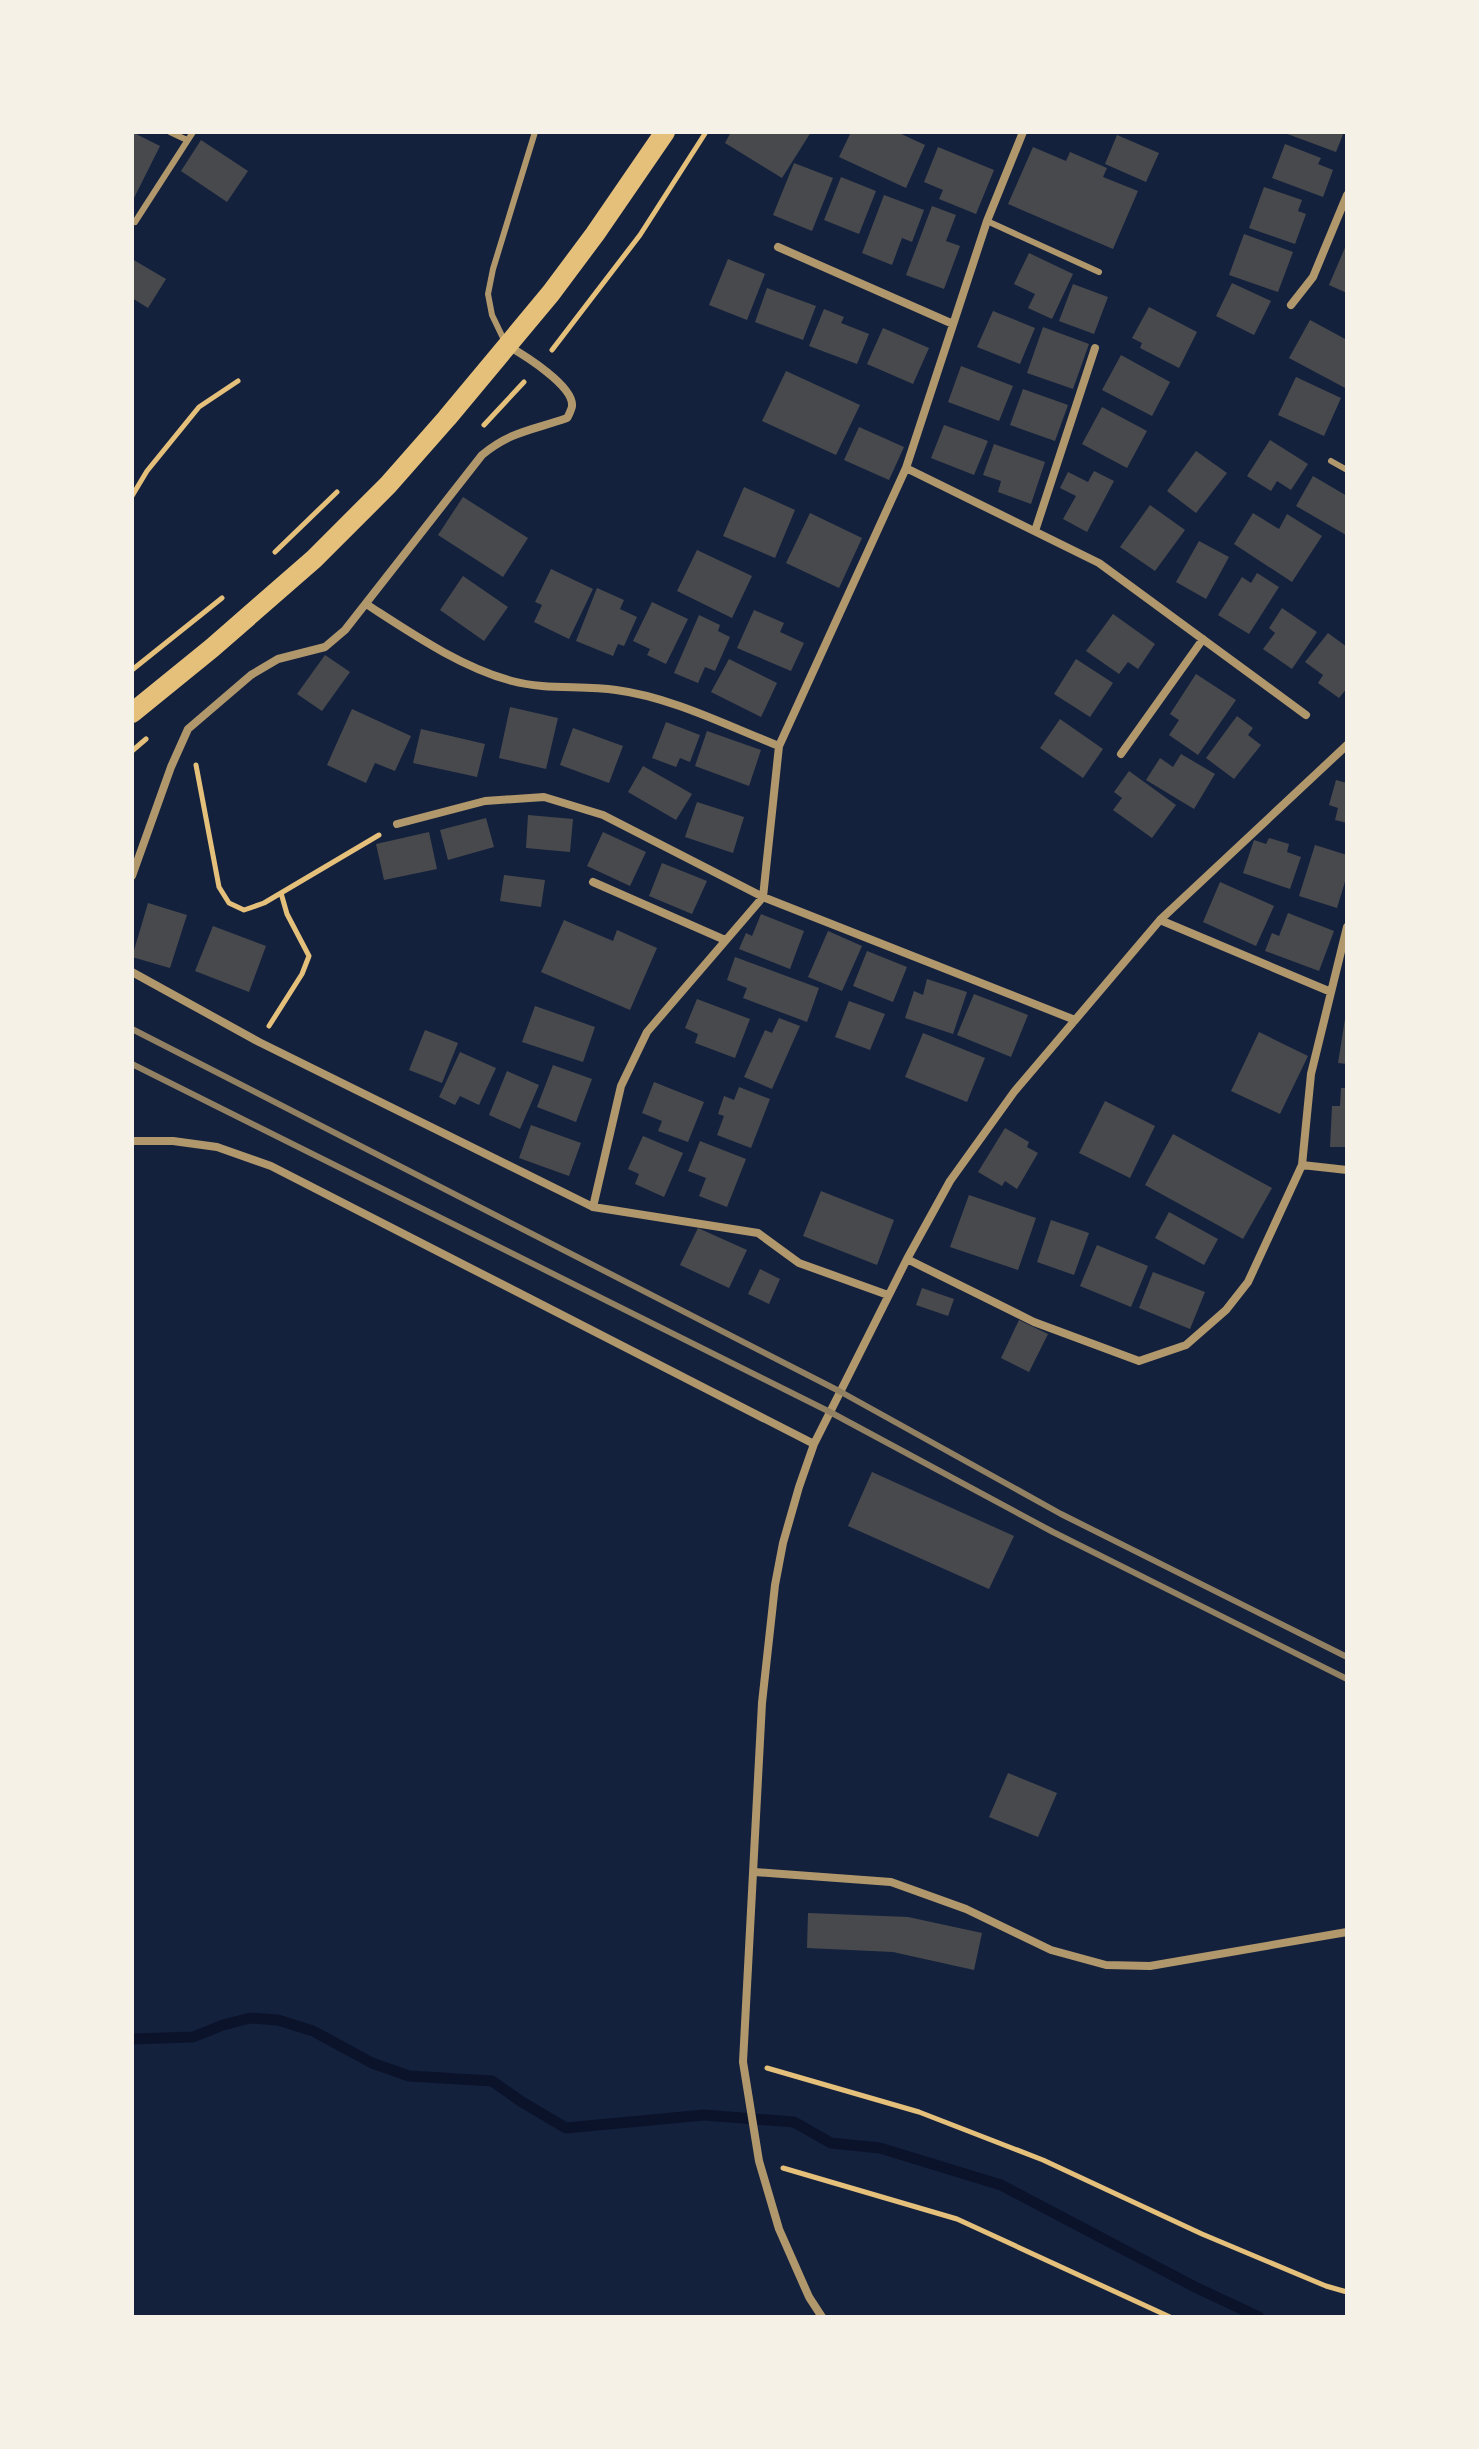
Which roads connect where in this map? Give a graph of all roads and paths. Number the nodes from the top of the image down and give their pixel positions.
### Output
1 (170, 132) edge
2 (193, 132) edge
3 (535, 132) edge
4 (665, 132) edge
5 (706, 132) edge
6 (1023, 132) edge
7 (187, 140) junction
8 (1347, 195) edge
9 (987, 221) junction
10 (135, 222) dead end
11 (778, 247) dead end
12 (1099, 272) dead end
13 (1291, 305) dead end
14 (953, 324) junction
15 (507, 346) junction
16 (1095, 348) dead end
17 (551, 351) dead end
18 (238, 381) dead end
19 (1331, 461) dead end
20 (906, 468) junction
21 (1347, 470) edge
22 (344, 485) dead end
23 (132, 496) edge
24 (1035, 531) junction
25 (265, 562) dead end
26 (230, 592) dead end
27 (366, 604) junction
28 (1203, 639) junction
29 (132, 670) edge
30 (132, 713) edge
31 (1306, 715) dead end
32 (188, 729) junction
33 (1347, 745) edge
34 (779, 746) junction
35 (1121, 754) dead end
36 (397, 824) joint
37 (132, 876) edge
38 (593, 882) dead end
39 (281, 893) junction
40 (763, 897) junction
41 (1160, 920) junction
42 (1347, 927) edge
43 (725, 940) junction
44 (132, 972) edge
45 (1331, 992) junction
46 (1075, 1020) junction
47 (259, 1042) junction
48 (132, 1141) edge
49 (1302, 1165) junction
50 (1347, 1170) edge
51 (593, 1207) junction
52 (907, 1259) junction
53 (888, 1295) junction
54 (814, 1444) junction
55 (755, 1872) junction
56 (1347, 1932) edge
57 (743, 2062) junction
58 (759, 2161) junction
59 (1347, 2292) edge
60 (822, 2317) edge
61 (1170, 2317) edge

1 - 7 lane
2 - 7 lane
3 - 15 lane
4 - 15 main road
5 - 17 path
6 - 9 street
7 - 10 lane
8 - 13 street
9 - 12 lane
9 - 14 street
11 - 14 street
14 - 20 street
15 - 27 street
15 - 30 main road
16 - 24 street
18 - 23 path
19 - 21 lane
20 - 24 street
20 - 34 street
22 - 25 path
24 - 28 street
26 - 29 path
27 - 32 street
27 - 34 street
28 - 31 street
28 - 35 street
32 - 37 street
32 - 39 path
33 - 41 street
34 - 40 street
36 - 39 path
36 - 40 street
38 - 43 street
39 - 47 path
40 - 43 street
40 - 46 street
41 - 45 street
41 - 46 street
42 - 45 street
43 - 51 street
44 - 47 street
45 - 49 street
46 - 52 street
47 - 51 street
48 - 54 street
49 - 50 street
49 - 52 street
51 - 53 street
52 - 53 street
53 - 54 street
54 - 55 street
55 - 56 street
55 - 57 street
57 - 58 street
57 - 59 path
58 - 60 street
58 - 61 path

